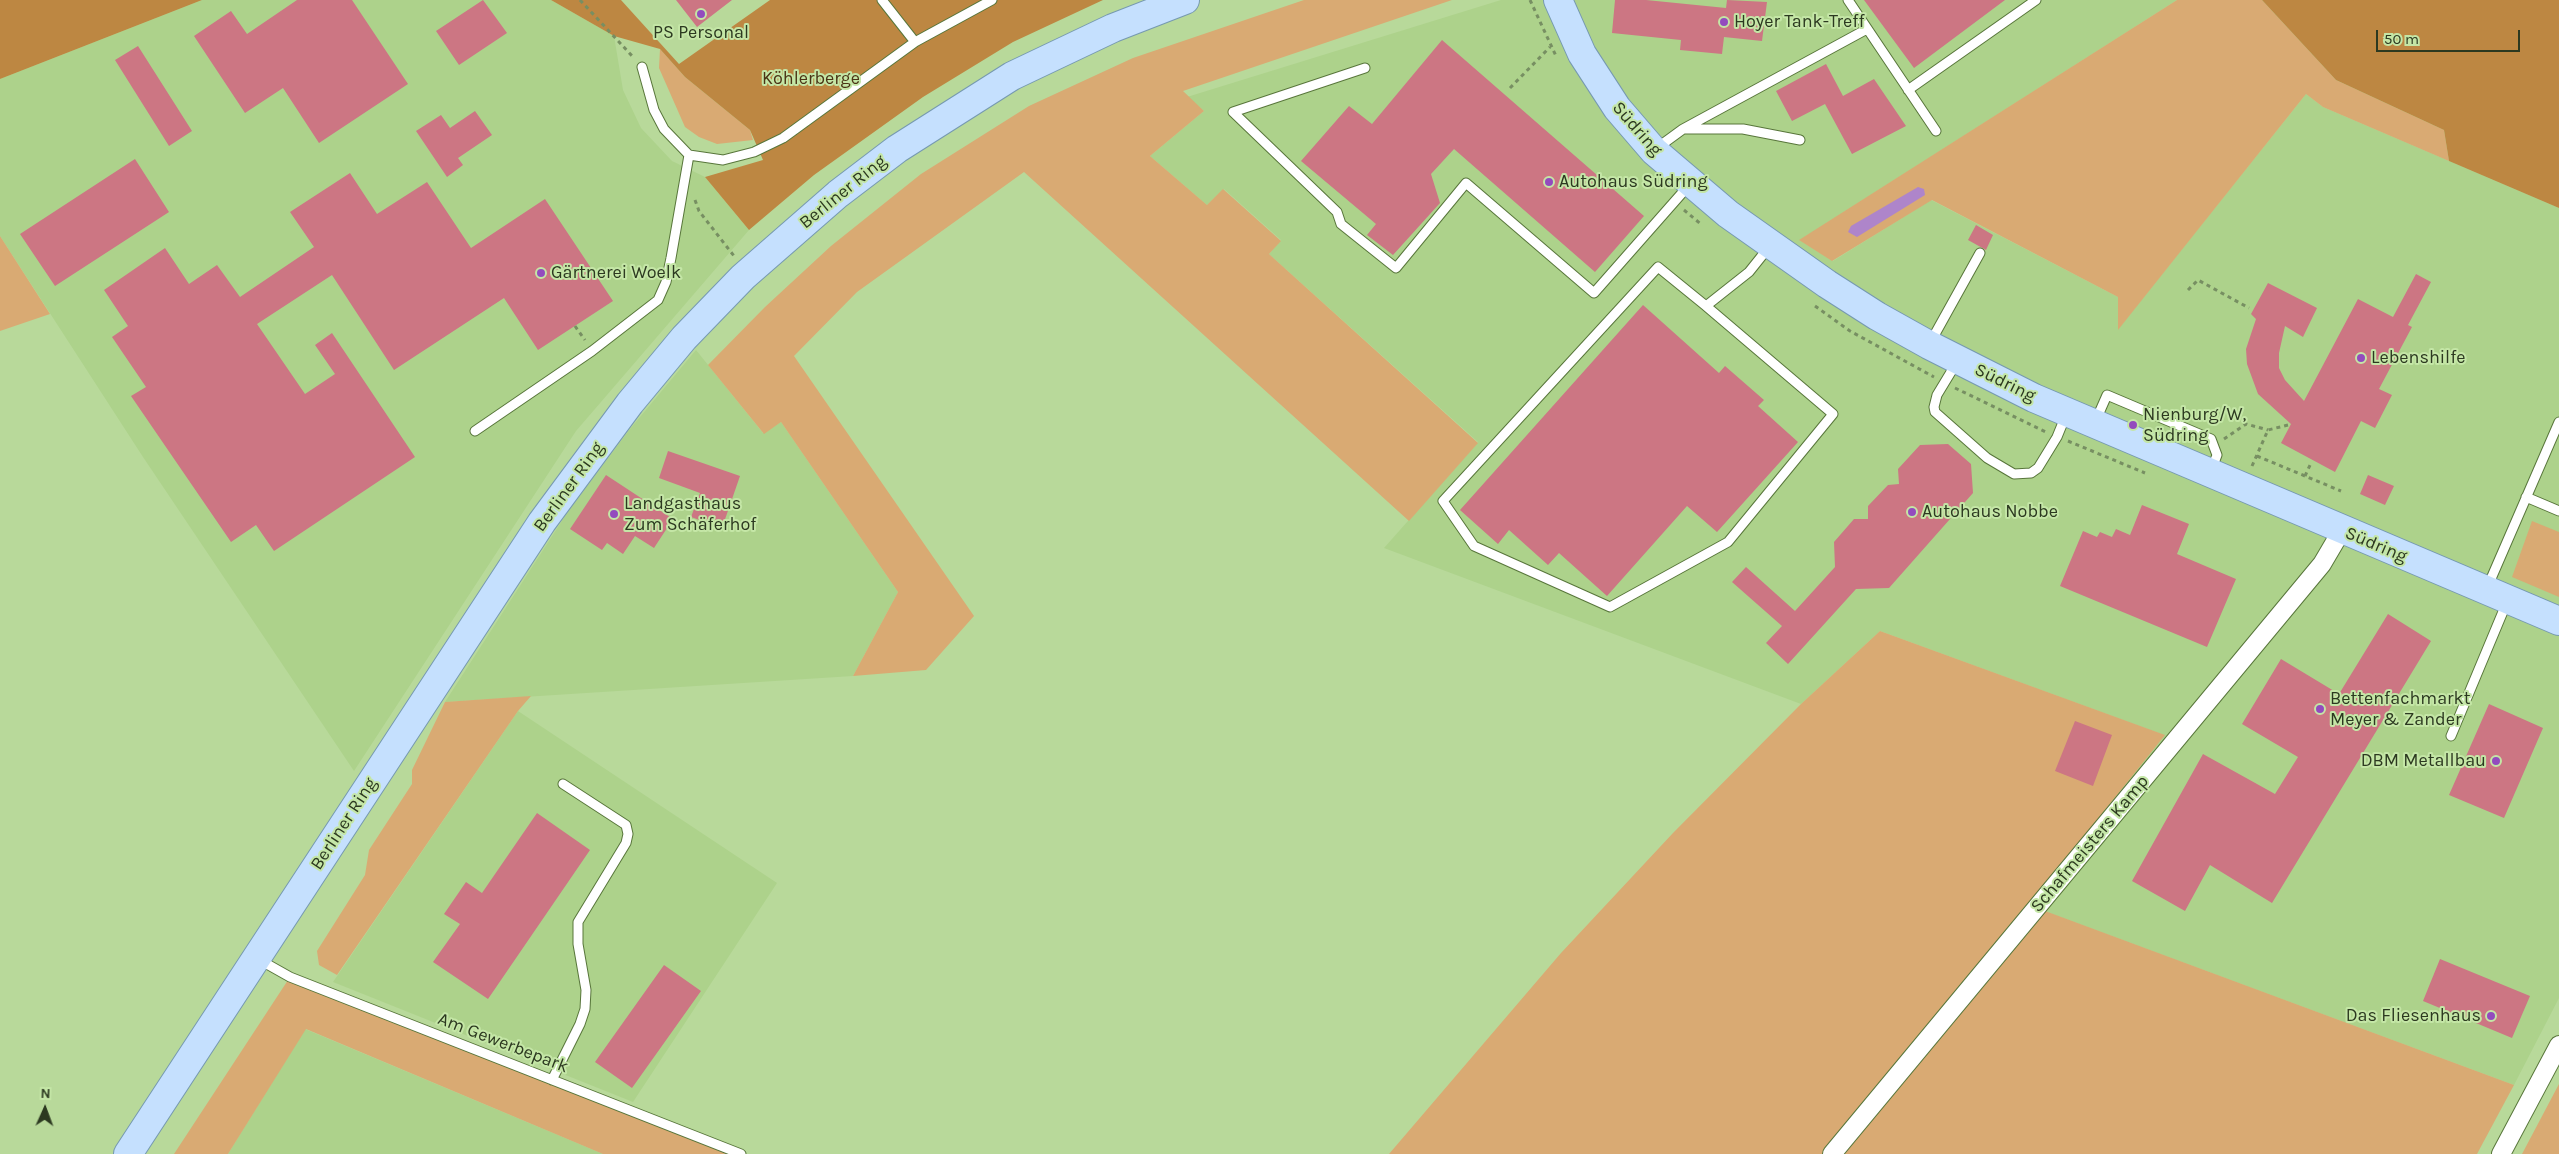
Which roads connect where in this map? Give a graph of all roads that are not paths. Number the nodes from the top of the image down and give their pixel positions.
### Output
1 (882, 0) edge
2 (992, 0) edge
3 (1185, 0) edge
4 (1558, 0) edge
5 (1848, 0) edge
6 (2036, 0) edge
7 (1867, 29) junction
8 (915, 42) junction
9 (642, 67) road end
10 (1366, 68) dead end
11 (1908, 90) junction
12 (1683, 129) junction
13 (1936, 131) dead end
14 (1800, 140) dead end
15 (1654, 151) junction
16 (689, 156) junction
17 (1690, 184) junction
18 (1770, 244) junction
19 (1980, 253) dead end
20 (1706, 306) junction
21 (1929, 345) junction
22 (1958, 360) junction
23 (2067, 412) junction
24 (2559, 422) edge
25 (2095, 424) junction
26 (475, 431) dead end
27 (2210, 474) junction
28 (2526, 497) junction
29 (2559, 511) edge
30 (2342, 530) junction
31 (2497, 595) junction
32 (2559, 621) edge
33 (2451, 736) dead end
34 (563, 784) dead end
35 (256, 958) junction
36 (2559, 1045) edge
37 (552, 1080) junction
38 (128, 1154) edge
39 (741, 1154) edge
40 (1832, 1154) edge
41 (2500, 1154) edge

1 - 8 lane
2 - 8 lane
3 - 35 main road, Berliner Ring
4 - 15 main road, Südring
5 - 7 lane
6 - 11 lane
7 - 11 lane
7 - 12 lane
8 - 16 lane
9 - 16 lane
10 - 17 lane
11 - 13 lane
12 - 14 lane
12 - 15 lane
15 - 17 main road, Südring
16 - 26 lane
17 - 18 main road, Südring
18 - 20 lane
18 - 21 main road, Südring
19 - 21 lane
20 - 20 lane
21 - 22 main road, Südring
22 - 23 main road, Südring
22 - 23 lane
23 - 25 main road, Südring
24 - 28 lane
25 - 27 main road, Südring
25 - 27 lane
27 - 30 main road, Südring
28 - 29 lane
28 - 31 lane
30 - 31 main road, Südring
30 - 40 street, Schafmeisters Kamp
31 - 32 main road, Südring
31 - 33 lane
34 - 37 lane
35 - 37 lane, Am Gewerbepark
35 - 38 main road, Berliner Ring
36 - 41 street
37 - 39 lane, Am Gewerbepark

